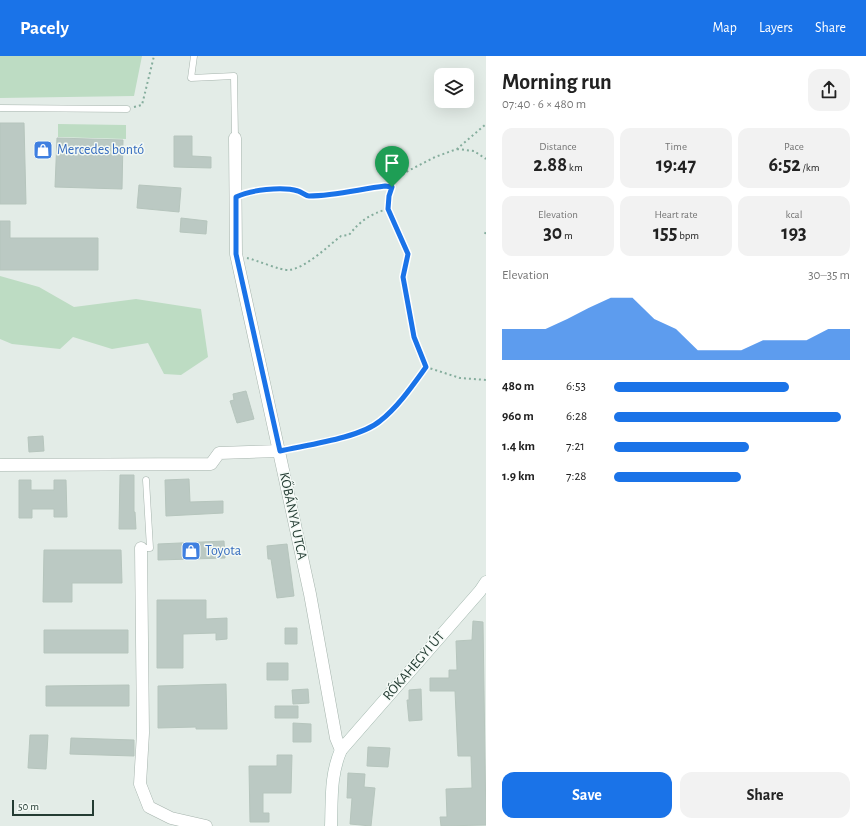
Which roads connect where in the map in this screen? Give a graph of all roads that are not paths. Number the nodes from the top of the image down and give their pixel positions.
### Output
1 (194, 56) edge
2 (0, 108) edge
3 (127, 109) road end
4 (235, 138) joint
5 (280, 451) junction
6 (0, 465) edge
7 (146, 480) dead end
8 (141, 548) joint
9 (484, 590) edge
10 (341, 750) junction
11 (206, 826) edge
12 (331, 826) edge

1 - 4 lane
2 - 3 lane
4 - 5 street, KŐBÁNYA UTCA
5 - 6 street
5 - 10 street, KŐBÁNYA UTCA
7 - 8 lane
8 - 11 street
9 - 10 street, RÓKAHEGYI ÚT
10 - 12 street, RÓKAHEGYI ÚT

